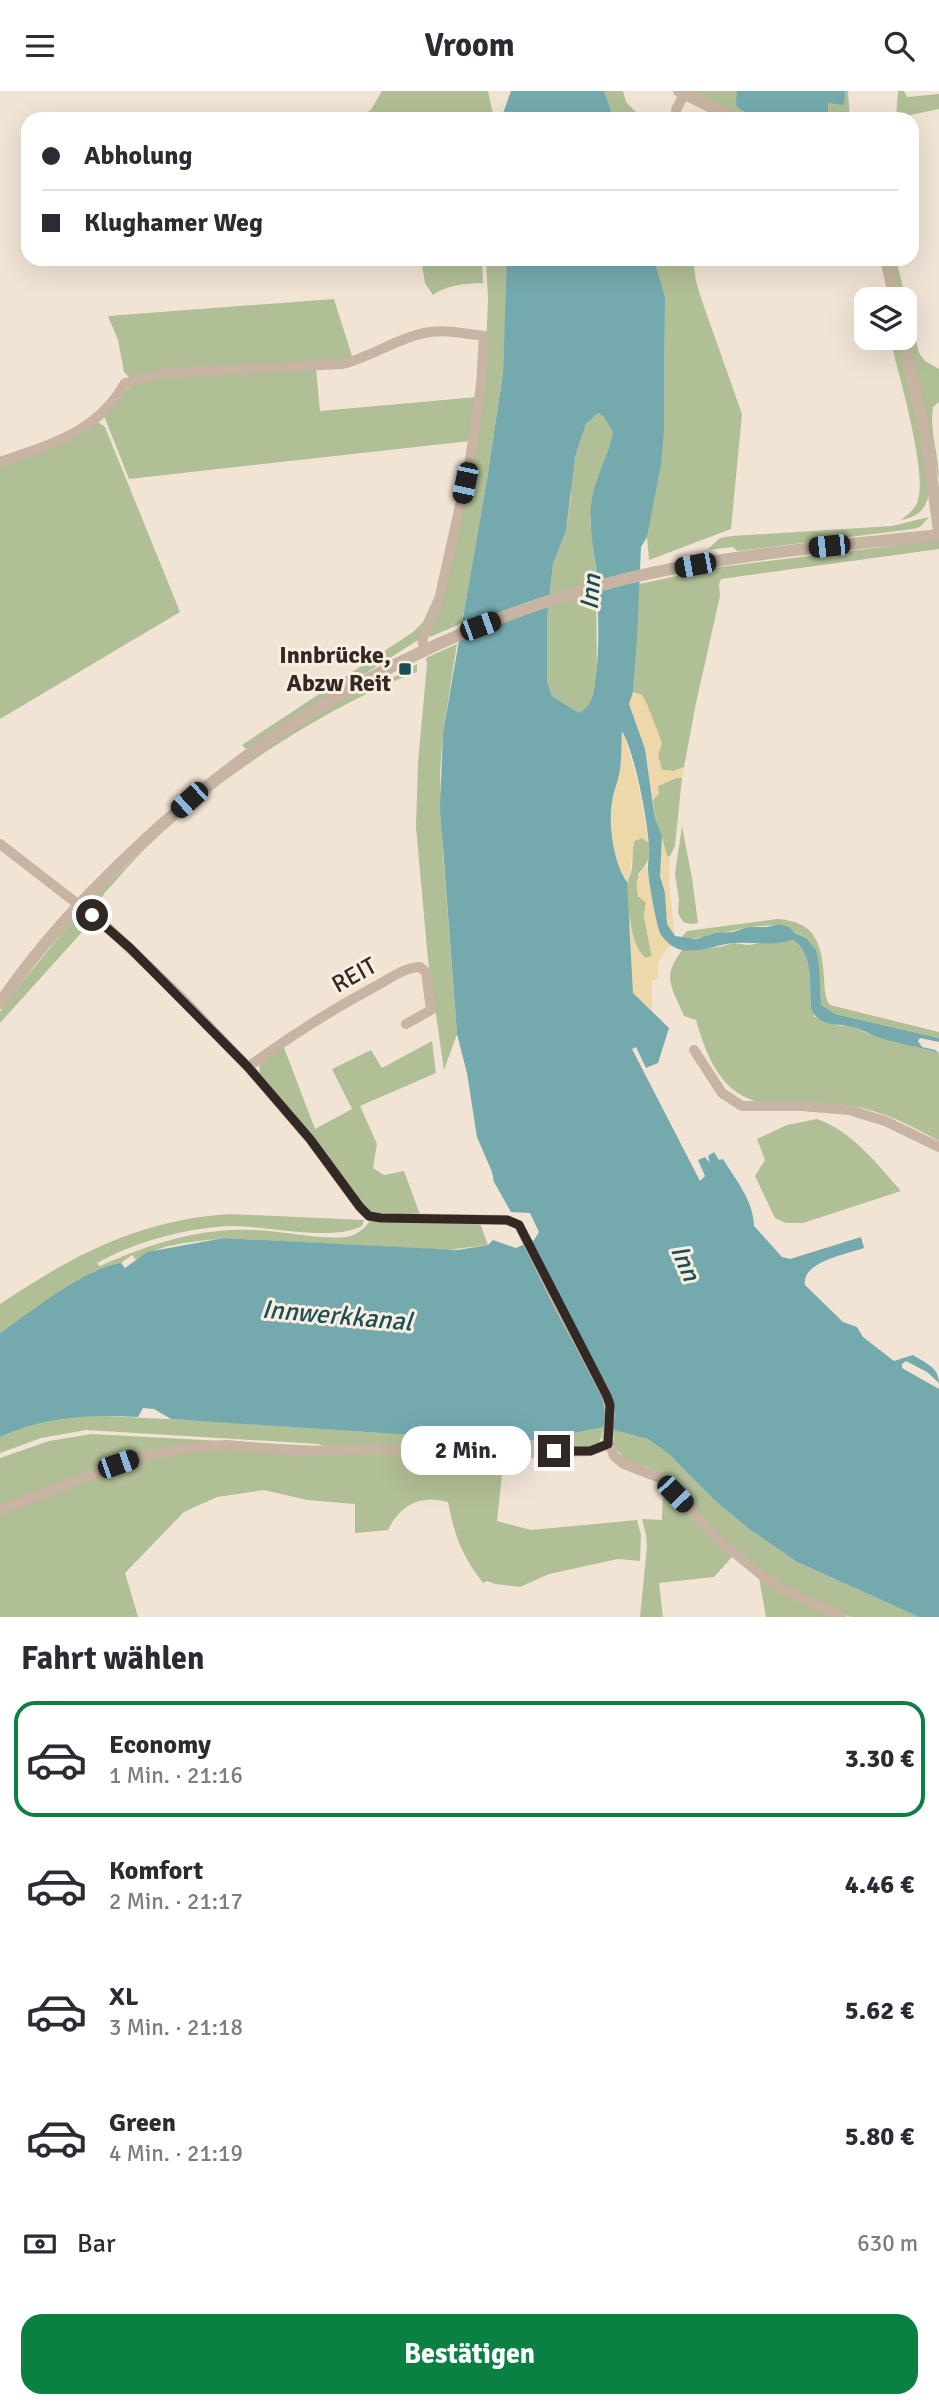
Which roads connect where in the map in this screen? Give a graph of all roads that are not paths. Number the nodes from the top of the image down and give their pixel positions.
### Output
1 (681, 92) edge
2 (677, 112) edge
3 (721, 112) edge
4 (888, 266) edge
5 (892, 287) edge
6 (906, 350) edge
7 (0, 462) edge
8 (939, 532) edge
9 (425, 649) junction
10 (0, 843) edge
11 (79, 904) junction
12 (0, 1003) edge
13 (406, 1024) dead end
14 (694, 1050) dead end
15 (248, 1067) junction
16 (939, 1147) edge
17 (608, 1444) junction
18 (0, 1510) edge
19 (842, 1617) edge

1 - 2 street
1 - 3 street
4 - 5 street
6 - 8 street
7 - 9 street
8 - 9 street
9 - 11 street
10 - 11 street
11 - 12 street
11 - 15 street
13 - 15 street, REIT
14 - 16 street
15 - 17 street
17 - 18 street
17 - 19 street

